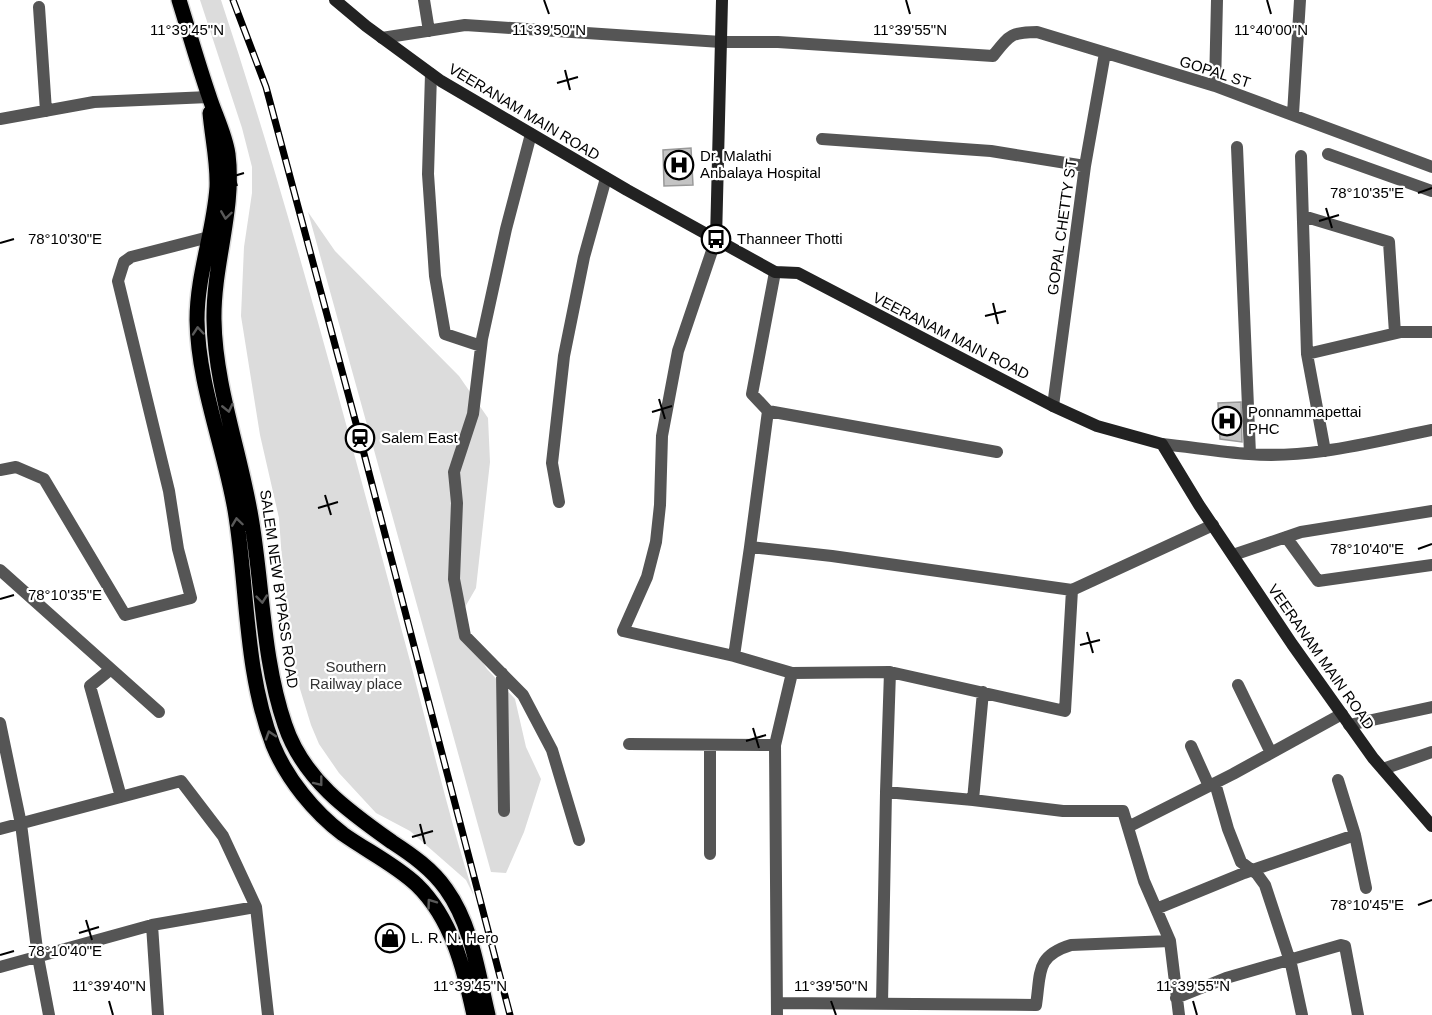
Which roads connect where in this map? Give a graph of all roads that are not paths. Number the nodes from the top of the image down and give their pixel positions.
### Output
1 (180, 0) edge
2 (334, 0) edge
3 (424, 0) edge
4 (722, 0) edge
5 (1217, 0) edge
6 (1300, 0) edge
7 (39, 7) dead end
8 (429, 31) junction
9 (382, 38) junction
10 (721, 42) junction
11 (1105, 53) junction
12 (431, 74) junction
13 (1215, 86) junction
14 (209, 97) junction
15 (46, 111) junction
16 (1293, 114) junction
17 (0, 119) edge
18 (531, 134) junction
19 (822, 139) dead end
20 (1237, 147) dead end
21 (1328, 154) dead end
22 (1301, 156) dead end
23 (1085, 166) junction
24 (1432, 166) edge
25 (606, 178) junction
26 (1432, 191) edge
27 (1303, 216) junction
28 (209, 237) junction
29 (716, 240) junction
30 (775, 272) junction
31 (1395, 333) junction
32 (1432, 333) edge
33 (481, 346) junction
34 (1307, 354) junction
35 (1053, 406) junction
36 (768, 411) junction
37 (1432, 430) edge
38 (1162, 444) junction
39 (1325, 451) junction
40 (997, 452) dead end
41 (1250, 454) junction
42 (0, 470) edge
43 (559, 502) dead end
44 (1432, 511) edge
45 (1213, 525) junction
46 (1286, 537) junction
47 (750, 548) junction
48 (1233, 555) junction
49 (1432, 565) edge
50 (0, 570) edge
51 (1072, 590) junction
52 (734, 656) junction
53 (111, 669) junction
54 (890, 672) junction
55 (502, 673) junction
56 (792, 673) junction
57 (1238, 685) dead end
58 (983, 692) junction
59 (1432, 707) edge
60 (159, 712) dead end
61 (1346, 719) junction
62 (0, 723) edge
63 (629, 744) dead end
64 (710, 745) junction
65 (775, 745) junction
66 (1191, 746) dead end
67 (1432, 752) edge
68 (1271, 753) junction
69 (1383, 769) junction
70 (1338, 780) dead end
71 (1212, 784) junction
72 (886, 792) junction
73 (121, 797) junction
74 (973, 800) junction
75 (504, 811) dead end
76 (21, 824) junction
77 (1432, 826) edge
78 (1128, 827) junction
79 (0, 829) edge
80 (1354, 835) junction
81 (579, 840) dead end
82 (710, 854) dead end
83 (1252, 870) junction
84 (1366, 888) dead end
85 (256, 907) junction
86 (1156, 909) junction
87 (152, 925) junction
88 (1170, 941) junction
89 (38, 957) junction
90 (1289, 960) junction
91 (0, 967) edge
92 (1176, 998) junction
93 (882, 1004) junction
94 (777, 1009) edge
95 (1036, 1010) edge
96 (49, 1015) edge
97 (158, 1015) edge
98 (268, 1015) edge
99 (474, 1015) edge
100 (488, 1015) edge
101 (1179, 1015) edge
102 (1302, 1015) edge
103 (1358, 1015) edge

1 - 14 main road, SALEM NEW BYPASS ROAD
2 - 9 main road, VEERANAM MAIN ROAD
3 - 8 street
4 - 10 main road
5 - 13 street
6 - 16 street
7 - 15 street
8 - 9 street
8 - 10 street
9 - 12 main road, VEERANAM MAIN ROAD
10 - 11 street, GOPAL ST
10 - 29 main road
11 - 13 street, GOPAL ST
11 - 23 street, GOPAL CHETTY ST
12 - 18 main road, VEERANAM MAIN ROAD
12 - 33 street
13 - 16 street, GOPAL ST
14 - 15 street
14 - 28 main road, SALEM NEW BYPASS ROAD
14 -> 100 main road, SALEM NEW BYPASS ROAD
15 - 17 street
16 - 24 street, GOPAL ST
18 - 25 main road, VEERANAM MAIN ROAD
18 - 33 street
19 - 23 street
20 - 41 street
21 - 26 street
22 - 27 street
23 - 35 street, GOPAL CHETTY ST
25 - 29 main road, VEERANAM MAIN ROAD
25 - 43 street
27 - 31 street
27 - 34 street
28 - 42 street
99 -> 28 main road, SALEM NEW BYPASS ROAD
29 - 30 main road, VEERANAM MAIN ROAD
29 - 52 street
30 - 35 main road, VEERANAM MAIN ROAD
30 - 36 street
31 - 32 street
31 - 34 street
33 - 55 street
34 - 39 street
35 - 38 main road, VEERANAM MAIN ROAD
36 - 40 street
36 - 47 street
37 - 39 street
38 - 41 street
38 - 45 main road, VEERANAM MAIN ROAD
39 - 41 street
44 - 46 street
45 - 48 main road, VEERANAM MAIN ROAD
45 - 51 street
46 - 48 street
46 - 49 street
47 - 51 street
47 - 52 street
48 - 61 main road, VEERANAM MAIN ROAD
50 - 53 street
51 - 58 street
52 - 56 street
53 - 60 street
53 - 73 street
54 - 56 street
54 - 58 street
54 - 72 street
55 - 75 street
55 - 81 street
56 - 65 street
57 - 68 street
58 - 74 street
59 - 61 street
61 - 68 street
61 - 69 main road, VEERANAM MAIN ROAD
62 - 76 street
63 - 64 street
64 - 65 street
64 - 82 street
65 - 94 street
66 - 71 street
67 - 69 street
68 - 71 street
69 - 77 main road, VEERANAM MAIN ROAD
70 - 80 street
71 - 78 street
71 - 83 street
72 - 74 street
72 - 93 street
73 - 76 street
73 - 85 street
74 - 78 street
76 - 79 street
76 - 89 street
78 - 86 street
80 - 83 street
80 - 84 street
83 - 86 street
83 - 90 street
85 - 87 street
85 - 98 street
86 - 88 street
87 - 89 street
87 - 97 street
88 - 92 street
88 - 95 street
89 - 91 street
89 - 96 street
90 - 92 street
90 - 102 street
90 - 103 street
92 - 101 street
93 - 94 street
93 - 95 street

